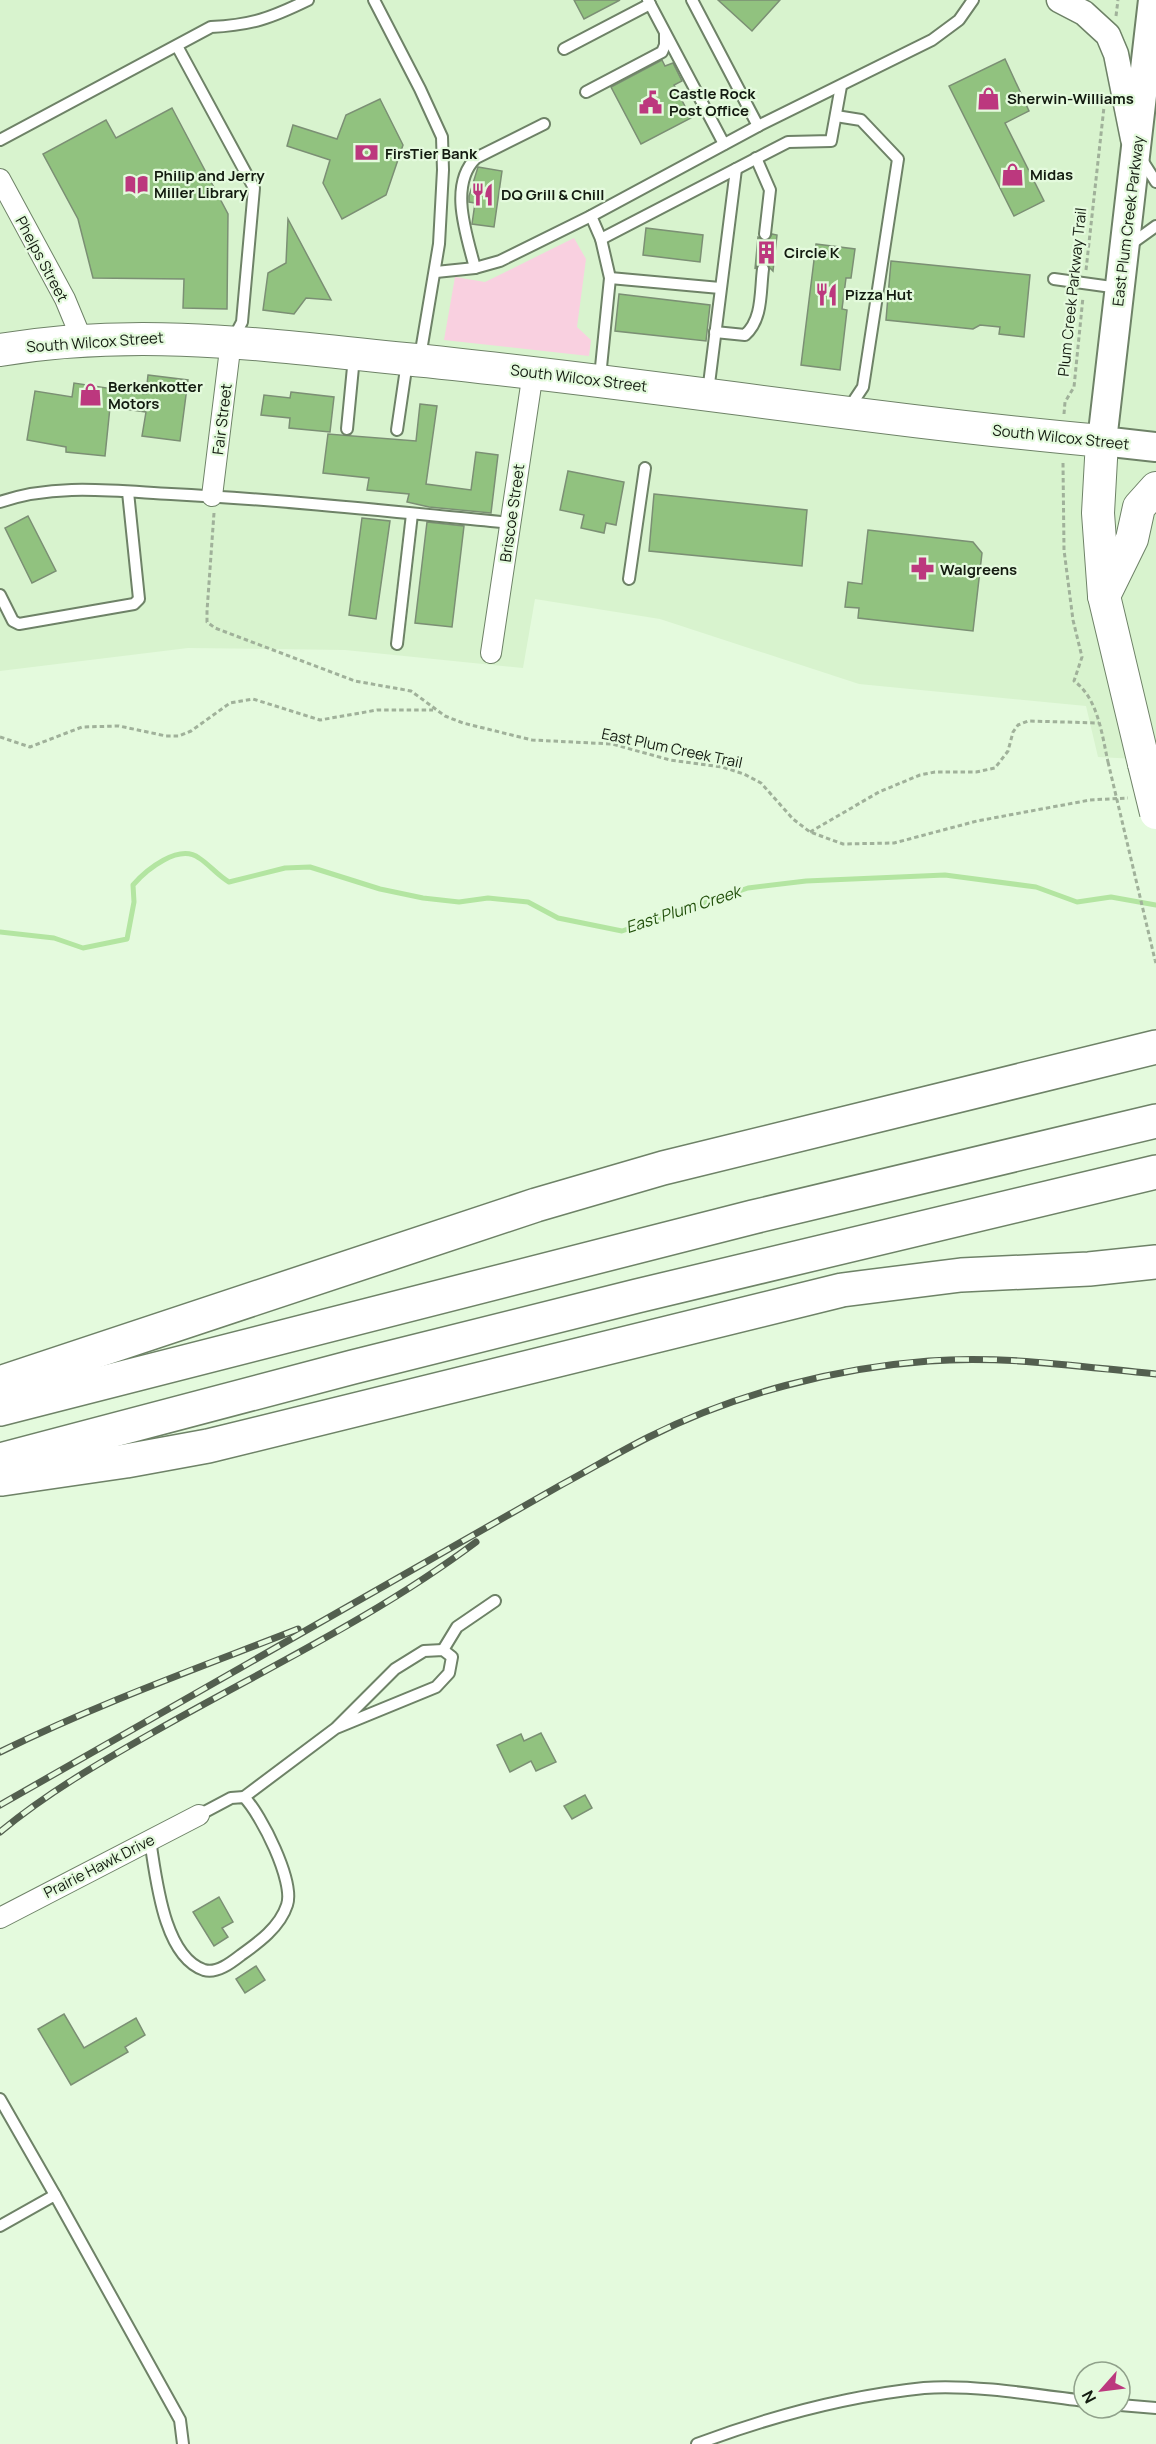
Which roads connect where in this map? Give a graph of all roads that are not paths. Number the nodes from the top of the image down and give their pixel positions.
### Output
1 (308, 0) edge
2 (374, 0) edge
3 (973, 0) edge
4 (1059, 0) edge
5 (1153, 0) edge
6 (649, 2) edge
7 (695, 2) edge
8 (664, 31) junction
9 (177, 46) junction
10 (564, 49) dead end
11 (841, 86) junction
12 (586, 92) dead end
13 (836, 116) junction
14 (544, 123) dead end
15 (758, 126) junction
16 (0, 140) edge
17 (724, 144) junction
18 (1136, 150) junction
19 (756, 158) junction
20 (735, 169) junction
21 (0, 179) edge
22 (1156, 182) edge
23 (591, 216) junction
24 (1156, 226) edge
25 (765, 234) dead end
26 (601, 239) junction
27 (1124, 250) junction
28 (475, 268) junction
29 (763, 269) dead end
30 (436, 272) junction
31 (610, 278) junction
32 (1054, 279) dead end
33 (720, 288) junction
34 (1120, 288) junction
35 (715, 332) junction
36 (82, 340) junction
37 (231, 341) junction
38 (0, 350) edge
39 (354, 354) junction
40 (413, 359) junction
41 (533, 372) junction
42 (600, 380) junction
43 (708, 394) junction
44 (847, 411) junction
45 (347, 429) dead end
46 (397, 430) dead end
47 (1102, 441) junction
48 (1156, 447) edge
49 (645, 468) dead end
50 (1156, 488) edge
51 (128, 492) junction
52 (212, 496) junction
53 (0, 502) edge
54 (412, 514) junction
55 (511, 523) junction
56 (629, 579) dead end
57 (0, 595) edge
58 (1104, 596) junction
59 (397, 644) dead end
60 (491, 653) dead end
61 (1145, 805) edge
62 (1156, 1047) edge
63 (1154, 1121) edge
64 (1156, 1172) edge
65 (1156, 1262) edge
66 (0, 1383) edge
67 (0, 1409) edge
68 (0, 1460) edge
69 (0, 1479) edge
70 (495, 1601) dead end
71 (442, 1650) junction
72 (336, 1728) junction
73 (244, 1797) junction
74 (199, 1815) joint
75 (150, 1840) junction
76 (0, 1918) edge
77 (0, 2099) edge
78 (55, 2195) junction
79 (0, 2226) edge
80 (1072, 2400) edge
81 (1132, 2406) edge
82 (1156, 2408) edge
83 (183, 2444) edge
84 (697, 2444) edge

1 - 9 lane
2 - 30 lane
3 - 11 lane
4 - 18 street
5 - 18 main road, East Plum Creek Parkway
6 - 8 lane
6 - 10 lane
7 - 15 lane
8 - 12 lane
8 - 17 lane
9 - 16 lane
9 - 37 lane
11 - 13 lane
11 - 15 lane
13 - 19 lane
13 - 44 lane
14 - 28 lane
15 - 17 lane
17 - 23 lane
18 - 22 lane
18 - 27 main road, East Plum Creek Parkway
19 - 20 lane
19 - 25 lane
20 - 26 lane
20 - 33 lane
21 - 36 street, Phelps Street
23 - 26 lane
23 - 28 lane
24 - 27 lane
26 - 31 lane
27 - 34 main road, East Plum Creek Parkway
28 - 30 lane
29 - 35 lane
30 - 40 lane
31 - 33 lane
31 - 42 lane
32 - 34 lane
33 - 35 lane
34 - 47 main road, East Plum Creek Parkway
35 - 43 lane
36 - 37 main road, South Wilcox Street
36 - 38 main road, South Wilcox Street
37 - 39 main road, South Wilcox Street
37 - 52 street, Fair Street
39 - 40 main road, South Wilcox Street
39 - 45 lane
40 - 41 main road, South Wilcox Street
40 - 46 lane
41 - 42 main road, South Wilcox Street
41 - 55 street, Briscoe Street
42 - 43 main road, South Wilcox Street
43 - 44 main road, South Wilcox Street
44 - 47 main road, South Wilcox Street
47 - 48 main road, South Wilcox Street
47 - 58 main road
49 - 56 lane
50 - 58 main road
51 - 52 lane
51 - 53 lane
51 - 57 lane
52 - 54 lane
54 - 55 lane
54 - 59 lane
55 - 60 street, Briscoe Street
58 - 61 main road, bridge
62 - 66 highway
63 - 67 highway
64 - 68 highway
65 - 69 highway
70 - 71 lane
71 - 72 lane
71 - 72 lane
72 - 73 lane
73 - 74 lane
73 - 75 lane
74 - 75 street, Prairie Hawk Drive
75 - 76 street, Prairie Hawk Drive
77 - 78 lane
78 - 79 lane
78 - 83 lane
80 - 84 lane
81 - 82 lane

